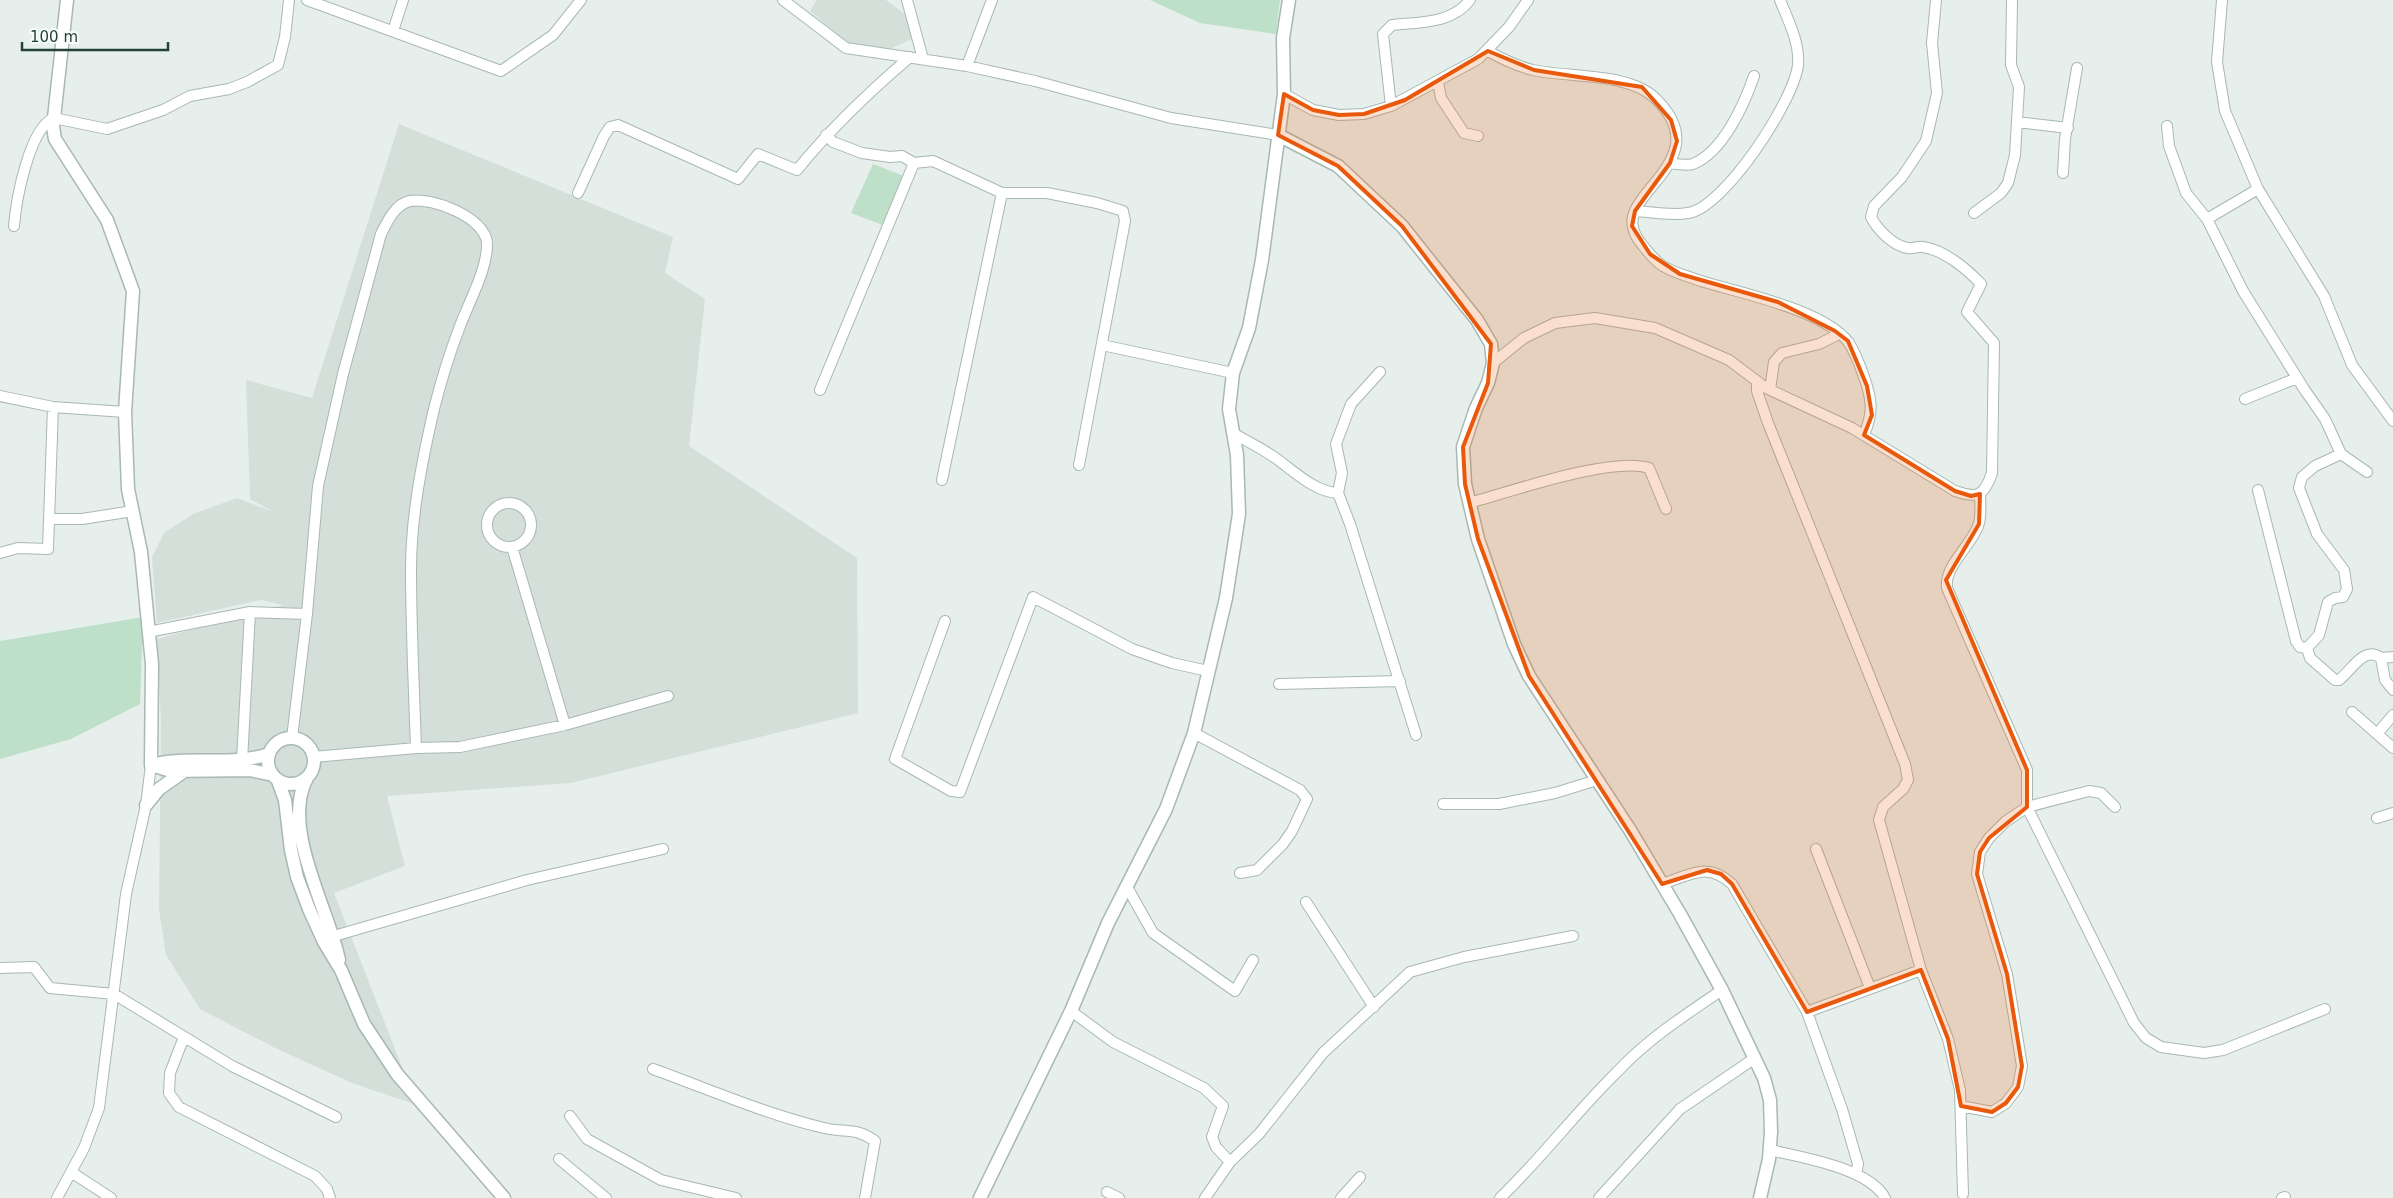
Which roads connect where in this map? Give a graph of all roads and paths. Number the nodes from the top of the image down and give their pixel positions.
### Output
1 (67, 0) edge
2 (289, 0) edge
3 (307, 0) edge
4 (403, 0) edge
5 (581, 0) edge
6 (783, 0) edge
7 (907, 0) edge
8 (992, 0) edge
9 (1289, 0) edge
10 (1470, 0) edge
11 (1528, 0) edge
12 (1780, 0) edge
13 (1936, 0) edge
14 (2012, 0) edge
15 (2222, 0) edge
16 (393, 31) junction
17 (1488, 51) junction
18 (910, 57) junction
19 (923, 59) junction
20 (967, 66) junction
21 (2077, 68) dead end
22 (1754, 76) dead end
23 (1438, 82) junction
24 (1284, 94) junction
25 (1391, 106) junction
26 (54, 118) junction
27 (2017, 122) junction
28 (2167, 126) dead end
29 (2068, 128) junction
30 (826, 135) junction
31 (1278, 135) junction
32 (1478, 136) dead end
33 (914, 163) junction
34 (1670, 163) junction
35 (2063, 173) dead end
36 (2258, 189) junction
37 (578, 193) dead end
38 (1002, 193) junction
39 (1635, 211) junction
40 (1974, 213) dead end
41 (2207, 219) junction
42 (14, 226) dead end
43 (1839, 334) junction
44 (1102, 345) junction
45 (1493, 363) junction
46 (1233, 372) junction
47 (1380, 372) dead end
48 (2297, 378) junction
49 (1756, 381) junction
50 (820, 390) dead end
51 (1770, 390) junction
52 (0, 396) edge
53 (2245, 399) dead end
54 (53, 407) junction
55 (125, 412) junction
56 (2393, 421) edge
57 (1233, 433) junction
58 (1864, 435) junction
59 (2341, 454) junction
60 (1079, 465) dead end
61 (2367, 472) dead end
62 (942, 480) dead end
63 (2258, 490) dead end
64 (1338, 493) junction
65 (1980, 494) junction
66 (1469, 503) junction
67 (1666, 509) dead end
68 (133, 511) junction
69 (50, 519) junction
70 (512, 546) junction
71 (0, 553) edge
72 (250, 612) junction
73 (307, 614) junction
74 (944, 621) dead end
75 (148, 632) junction
76 (2307, 648) junction
77 (2393, 657) edge
78 (2382, 658) junction
79 (1208, 671) junction
80 (1400, 681) junction
81 (1279, 684) dead end
82 (2393, 690) edge
83 (668, 696) dead end
84 (2352, 712) dead end
85 (2393, 715) edge
86 (565, 725) junction
87 (1194, 733) junction
88 (2377, 734) junction
89 (1416, 735) dead end
90 (292, 738) junction
91 (416, 748) junction
92 (2393, 748) edge
93 (269, 754) junction
94 (313, 757) junction
95 (242, 761) junction
96 (151, 765) junction
97 (184, 771) junction
98 (276, 778) junction
99 (307, 778) junction
100 (1598, 780) junction
101 (1443, 804) dead end
102 (146, 805) junction
103 (2027, 807) junction
104 (2115, 807) dead end
105 (2393, 813) edge
106 (2377, 818) dead end
107 (663, 849) dead end
108 (1816, 849) dead end
109 (1240, 873) dead end
110 (1662, 884) junction
111 (1127, 887) junction
112 (1306, 902) dead end
113 (334, 936) junction
114 (1574, 936) dead end
115 (1253, 960) dead end
116 (0, 968) edge
117 (341, 970) junction
118 (1921, 970) junction
119 (1870, 988) junction
120 (1722, 990) junction
121 (114, 994) junction
122 (1374, 1006) junction
123 (2325, 1010) dead end
124 (1071, 1011) junction
125 (1807, 1012) junction
126 (184, 1037) junction
127 (1755, 1058) junction
128 (653, 1070) dead end
129 (1961, 1106) junction
130 (570, 1116) dead end
131 (336, 1117) dead end
132 (1770, 1150) junction
133 (559, 1159) dead end
134 (1230, 1162) junction
135 (71, 1172) junction
136 (1856, 1174) junction
137 (1360, 1177) dead end
138 (1107, 1192) dead end
139 (1208, 1194) edge
140 (1963, 1194) dead end
141 (57, 1198) edge
142 (111, 1198) edge
143 (330, 1198) edge
144 (504, 1198) edge
145 (606, 1198) edge
146 (736, 1198) edge
147 (865, 1198) edge
148 (980, 1198) edge
149 (1119, 1198) edge
150 (1220, 1198) edge
151 (1340, 1198) edge
152 (1500, 1198) edge
153 (1599, 1198) edge
154 (1760, 1198) edge
155 (1886, 1198) edge

1 - 26 street
2 - 26 street
3 - 16 street
4 - 16 street
5 - 16 street
6 - 18 street
7 - 19 street
8 - 20 street
9 - 24 street
10 - 25 street
11 - 17 street
12 - 39 street
13 - 65 street
14 - 27 street
15 - 36 street
17 - 23 street
17 - 34 street
18 - 19 street
18 - 30 street
19 - 20 street
20 - 31 street
21 - 29 street
22 - 34 street
23 - 25 street
23 - 32 street
24 - 25 street
24 - 31 street
26 - 42 street
26 - 55 street
27 - 29 street
27 - 40 street
28 - 41 street
29 - 35 street
30 - 33 street
30 - 37 street
31 - 45 street
31 - 46 street
33 - 38 street
33 - 50 street
34 - 39 street
36 - 41 street
36 - 56 street
38 - 44 street
38 - 62 street
39 - 43 street
41 - 48 street
43 - 51 street
43 - 58 street
44 - 46 street
44 - 60 street
45 - 49 street
45 - 66 street
46 - 57 street
47 - 64 street
48 - 53 street
48 - 59 street
49 - 51 street
49 - 118 street
51 - 58 street
52 - 54 street
54 - 55 street
54 - 69 street
55 - 68 street
57 - 64 street
57 - 79 street
58 - 65 street
59 - 61 street
59 - 76 street
63 - 76 street
64 - 80 street
65 - 103 street
66 - 67 street
66 - 100 street
68 - 69 street
68 - 75 street
69 - 71 street
70 - 70 street
70 - 86 street
72 - 73 street
72 - 75 street
72 - 95 street
73 - 90 street
73 - 91 street
74 - 79 street
75 - 96 street
76 - 78 street
77 - 78 street
78 - 82 street
79 - 87 street
80 - 81 street
80 - 89 street
83 - 86 street
84 - 88 street
85 - 88 street
86 - 91 street
87 - 109 street
87 - 111 street
88 - 92 street
90 - 93 street
90 - 94 street
91 - 94 street
93 - 95 street
93 - 98 street
94 - 99 street
95 - 96 street
96 - 97 street
96 - 102 street
97 - 98 street
97 - 102 street
98 - 99 street
98 - 117 street
99 - 113 street
100 - 101 street
100 - 110 street
102 - 121 street
103 - 104 street
103 - 123 street
103 - 129 street
105 - 106 street
107 - 113 street
108 - 119 street
110 - 120 street
110 - 125 street
111 - 115 street
111 - 124 street
112 - 122 street
113 - 117 street
114 - 122 street
116 - 121 street
117 - 144 street
118 - 119 street
118 - 129 street
119 - 125 street
120 - 127 street
120 - 152 street
121 - 126 street
121 - 135 street
122 - 134 street
124 - 134 street
124 - 148 street
125 - 136 street
126 - 131 street
126 - 143 street
127 - 132 street
127 - 153 street
128 - 147 street
129 - 140 street
130 - 146 street
132 - 136 street
132 - 154 street
133 - 145 street
134 - 139 street
135 - 141 street
135 - 142 street
136 - 155 street
137 - 151 street
138 - 149 street
139 - 150 street

